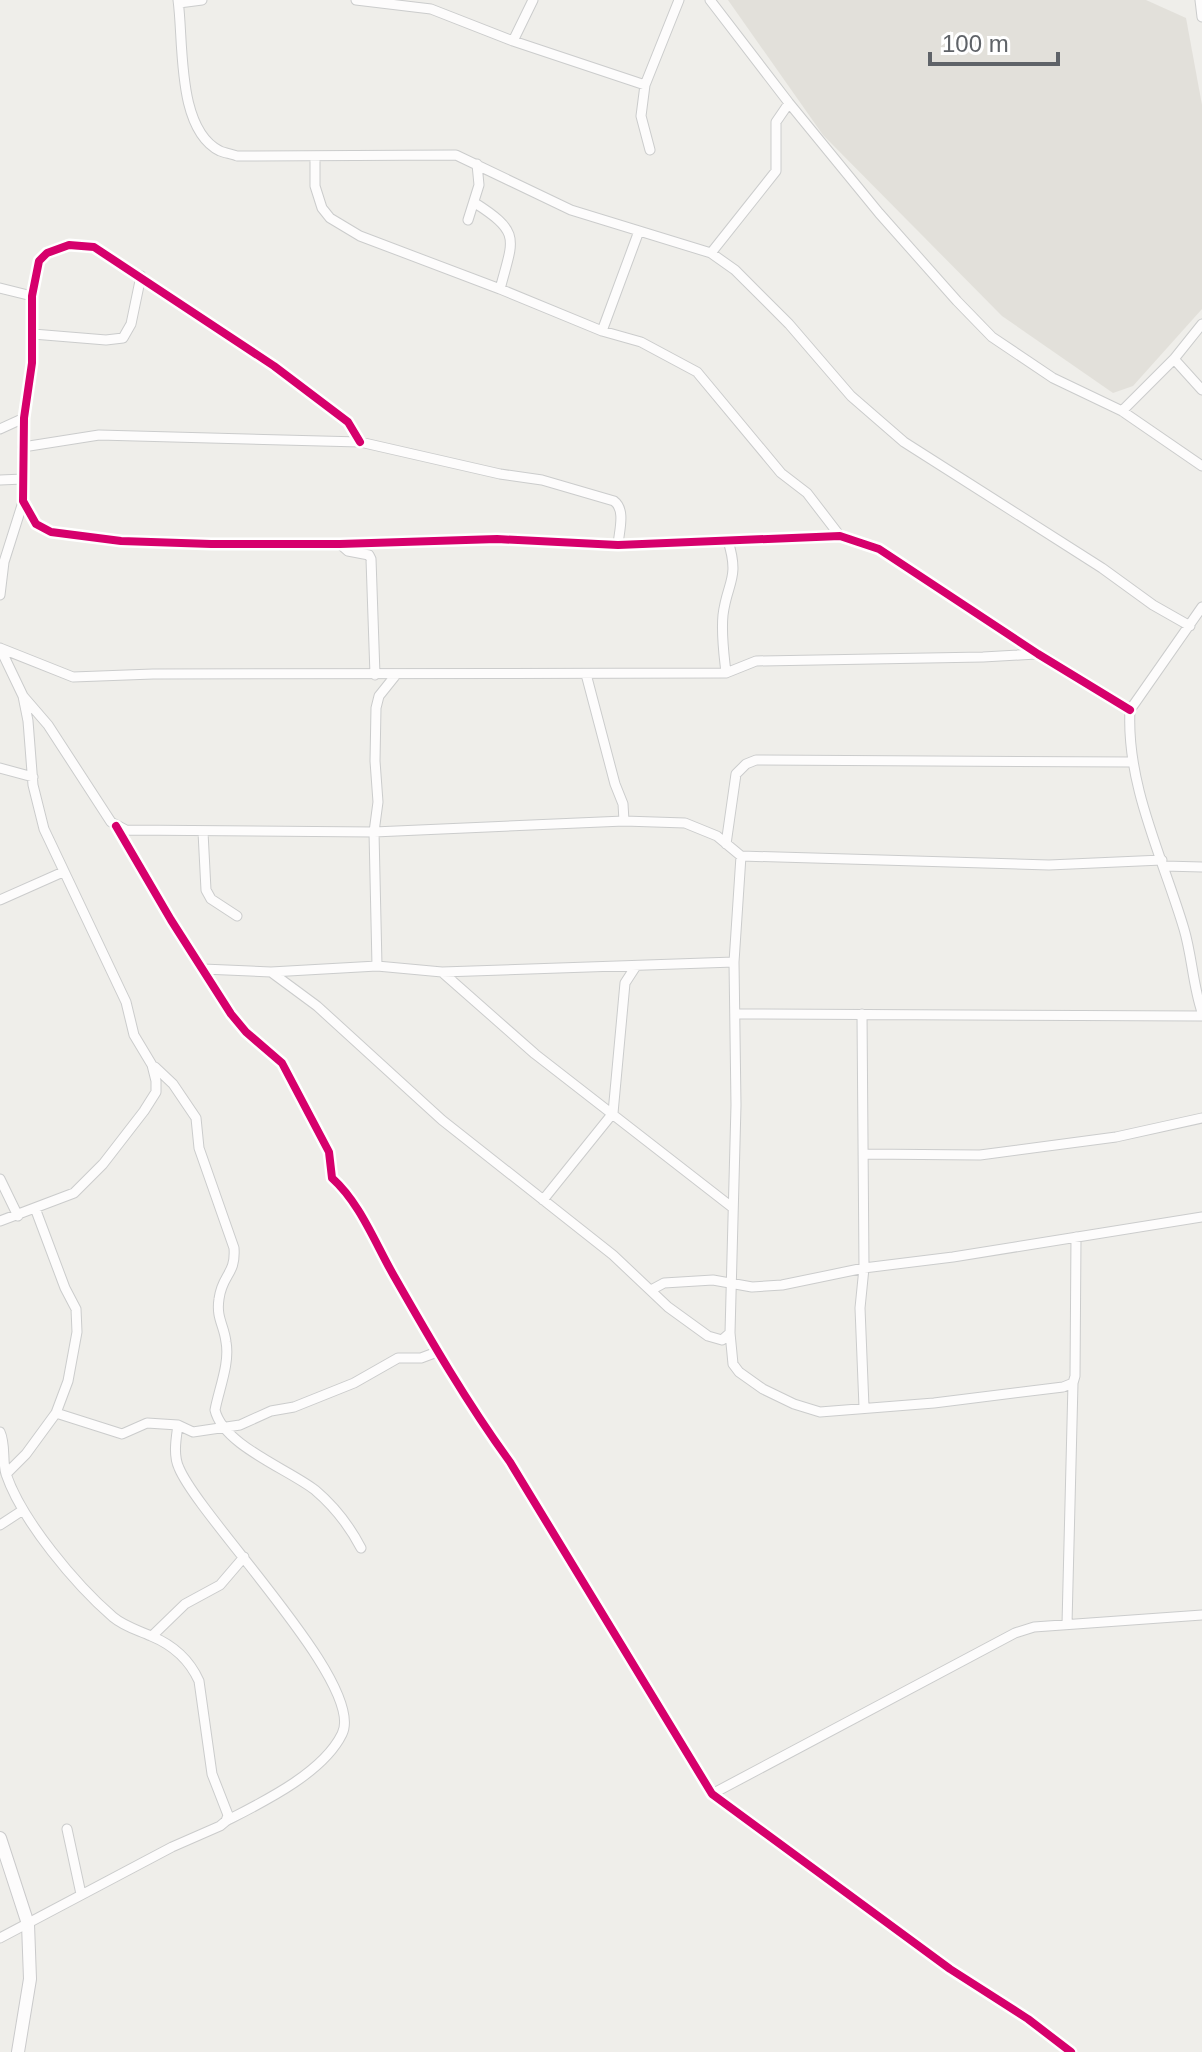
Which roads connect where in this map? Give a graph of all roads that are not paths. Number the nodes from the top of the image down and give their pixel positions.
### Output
1 (202, 0) edge
2 (356, 0) edge
3 (533, 0) edge
4 (679, 0) edge
5 (710, 0) edge
6 (1200, 0) edge
7 (178, 1) edge
8 (384, 1) edge
9 (1202, 17) edge
10 (513, 41) junction
11 (645, 85) junction
12 (789, 103) junction
13 (650, 150) dead end
14 (315, 156) junction
15 (477, 164) junction
16 (475, 203) junction
17 (468, 220) dead end
18 (639, 231) junction
19 (711, 253) junction
20 (141, 276) junction
21 (0, 288) edge
22 (500, 289) junction
23 (32, 296) junction
24 (1202, 324) edge
25 (602, 331) junction
26 (33, 334) junction
27 (1174, 359) junction
28 (1202, 390) edge
29 (1122, 411) junction
30 (24, 418) junction
31 (0, 429) edge
32 (360, 442) junction
33 (23, 447) junction
34 (1202, 466) edge
35 (23, 479) junction
36 (0, 480) edge
37 (23, 501) junction
38 (840, 536) junction
39 (728, 541) junction
40 (340, 544) junction
41 (618, 545) junction
42 (0, 595) edge
43 (1202, 607) edge
44 (1190, 626) junction
45 (0, 648) edge
46 (1038, 654) junction
47 (726, 673) junction
48 (586, 674) junction
49 (375, 675) junction
50 (395, 675) junction
51 (23, 696) junction
52 (1130, 710) junction
53 (1132, 762) junction
54 (0, 768) edge
55 (33, 777) junction
56 (624, 821) junction
57 (116, 826) junction
58 (203, 832) junction
59 (374, 832) junction
60 (726, 844) junction
61 (741, 856) junction
62 (1163, 863) junction
63 (1202, 867) edge
64 (63, 872) junction
65 (0, 900) edge
66 (237, 916) dead end
67 (734, 962) junction
68 (377, 966) junction
69 (636, 966) junction
70 (203, 969) junction
71 (271, 972) junction
72 (442, 972) junction
73 (736, 1014) junction
74 (862, 1014) junction
75 (1202, 1014) edge
76 (152, 1065) junction
77 (613, 1113) junction
78 (1202, 1118) edge
79 (863, 1154) junction
80 (0, 1179) edge
81 (543, 1200) junction
82 (35, 1208) junction
83 (733, 1208) junction
84 (18, 1216) junction
85 (1202, 1217) edge
86 (0, 1221) edge
87 (1076, 1237) junction
88 (864, 1268) junction
89 (732, 1285) junction
90 (651, 1290) junction
91 (730, 1333) junction
92 (437, 1352) junction
93 (1073, 1383) junction
94 (864, 1407) junction
95 (56, 1413) junction
96 (178, 1425) junction
97 (223, 1427) junction
98 (0, 1432) edge
99 (6, 1474) junction
100 (23, 1510) junction
101 (0, 1525) edge
102 (361, 1548) dead end
103 (244, 1557) junction
104 (1202, 1615) edge
105 (1067, 1624) junction
106 (152, 1636) junction
107 (712, 1794) junction
108 (226, 1821) junction
109 (67, 1829) dead end
110 (0, 1838) edge
111 (81, 1894) junction
112 (28, 1924) junction
113 (0, 1938) edge
114 (18, 2052) edge
115 (1071, 2052) edge

1 - 7 street
2 - 8 street
3 - 10 street
4 - 11 street
5 - 12 street
6 - 9 street
7 - 14 street
8 - 10 street
10 - 11 street
11 - 13 street
12 - 19 street
12 - 29 street
14 - 15 street
14 - 22 street
15 - 16 street
15 - 18 street
16 - 17 street
16 - 22 street
18 - 19 street
18 - 25 street
19 - 44 street
20 - 23 street
20 - 26 street
20 - 32 street
21 - 23 street
22 - 25 street
23 - 26 street
24 - 27 street
25 - 38 street
26 - 30 street
27 - 28 street
27 - 29 street
29 - 34 street
30 - 31 street
30 - 33 street
32 - 33 street
32 - 41 street
33 - 35 street
35 - 36 street
35 - 37 street
37 - 40 street
37 - 42 street
38 - 39 street
38 - 46 street
39 - 41 street
39 - 47 street
40 - 41 street
40 - 49 street
43 - 44 street
44 - 52 street
45 - 49 street
45 - 51 street
46 - 47 street
46 - 52 street
47 - 48 street
48 - 50 street
48 - 56 street
49 - 50 street
50 - 59 street
51 - 55 street
51 - 57 street
52 - 53 street
53 - 60 street
53 - 62 street
54 - 55 street
55 - 64 street
56 - 59 street
56 - 60 street
57 - 58 street
57 - 70 street
58 - 59 street
58 - 66 street
59 - 68 street
60 - 61 street
61 - 62 street
61 - 67 street
62 - 63 street
62 - 75 street
64 - 65 street
64 - 76 street
67 - 69 street
67 - 73 street
68 - 71 street
68 - 72 street
69 - 72 street
69 - 77 street
70 - 71 street
70 - 92 street
71 - 81 street
72 - 77 street
73 - 74 street
73 - 83 street
74 - 75 street
74 - 79 street
76 - 82 street
76 - 97 street
77 - 81 street
77 - 83 street
78 - 79 street
79 - 88 street
80 - 84 street
81 - 90 street
82 - 84 street
82 - 95 street
83 - 89 street
84 - 86 street
85 - 87 street
87 - 88 street
87 - 93 street
88 - 89 street
88 - 94 street
89 - 90 street
89 - 91 street
90 - 91 street
91 - 94 street
92 - 97 street
92 - 107 street
93 - 94 street
93 - 105 street
95 - 96 street
95 - 99 street
96 - 97 street
96 - 103 street
97 - 102 street
98 - 99 street
99 - 100 street
100 - 101 street
100 - 106 street
103 - 106 street
103 - 108 street
104 - 105 street
105 - 107 street
106 - 108 street
107 - 115 street
108 - 111 street
109 - 111 street
110 - 112 street
111 - 112 street
112 - 113 street
112 - 114 street

